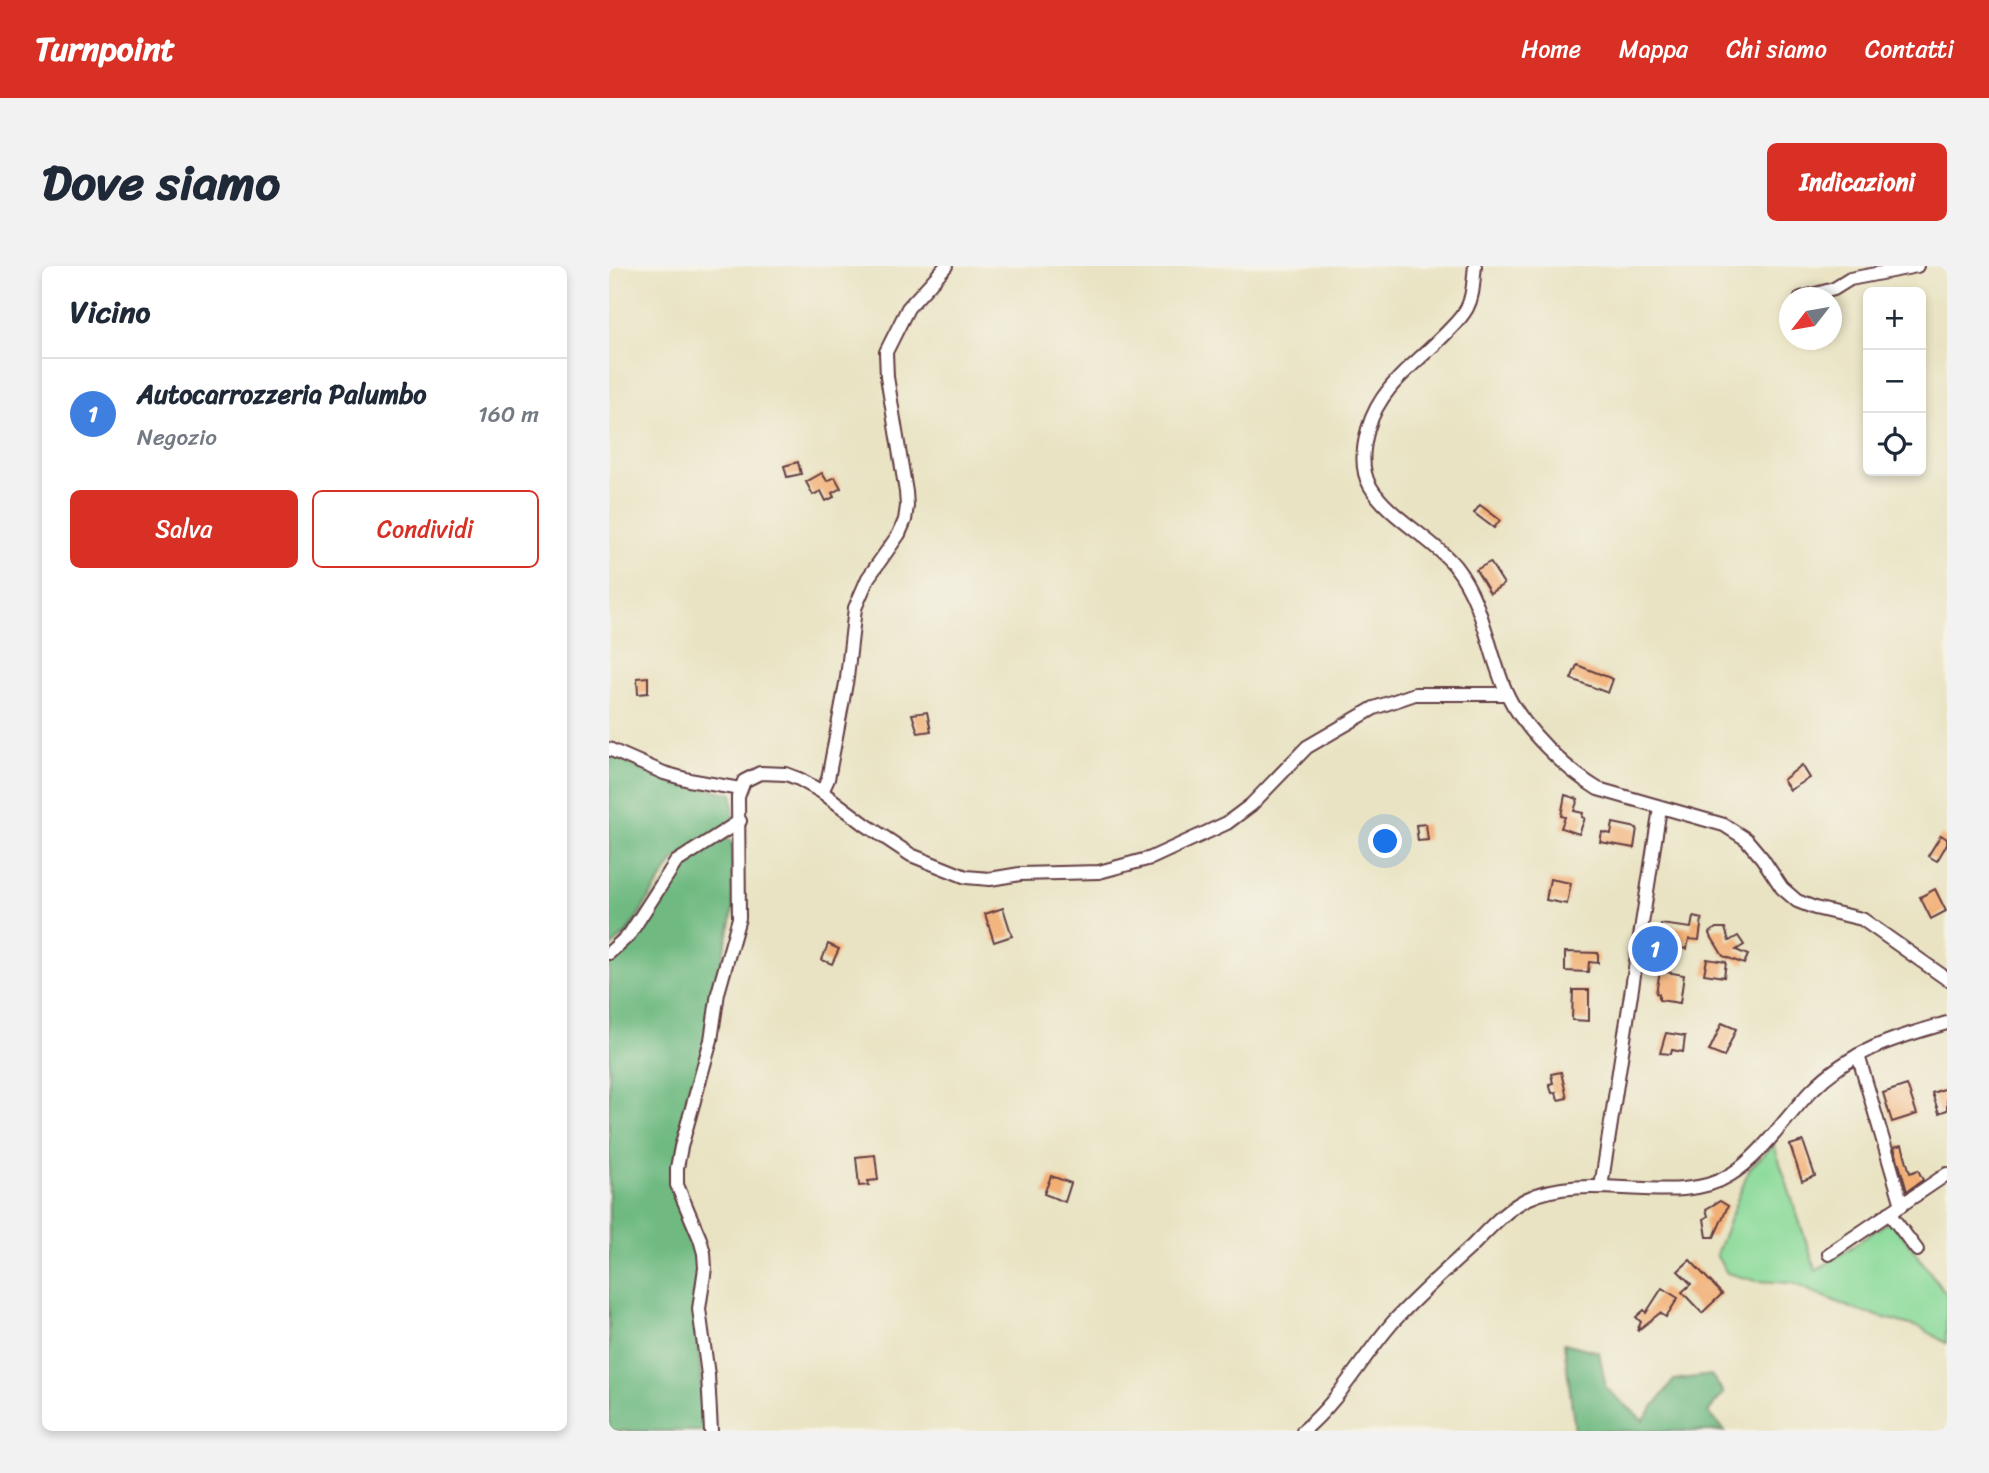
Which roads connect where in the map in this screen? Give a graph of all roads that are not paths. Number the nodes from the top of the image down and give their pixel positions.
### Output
1 (946, 266) edge
2 (1475, 266) edge
3 (1917, 266) edge
4 (1837, 287) edge
5 (1507, 694) junction
6 (609, 749) edge
7 (740, 789) junction
8 (822, 792) junction
9 (1660, 808) junction
10 (740, 821) junction
11 (609, 953) edge
12 (1947, 979) edge
13 (1947, 1023) edge
14 (1858, 1055) junction
15 (1947, 1174) edge
16 (1601, 1187) junction
17 (1902, 1205) junction
18 (1889, 1213) junction
19 (1917, 1250) dead end
20 (1829, 1254) dead end
21 (711, 1431) edge
22 (1303, 1431) edge

1 - 8 street
2 - 5 street
3 - 4 street
5 - 8 street
5 - 9 street
6 - 7 street
7 - 8 street
7 - 10 street
9 - 12 street
9 - 16 street
10 - 11 street
10 - 21 street
13 - 14 street
14 - 16 street
14 - 17 street
15 - 17 street
16 - 22 street
17 - 18 street
18 - 19 street
18 - 20 street

